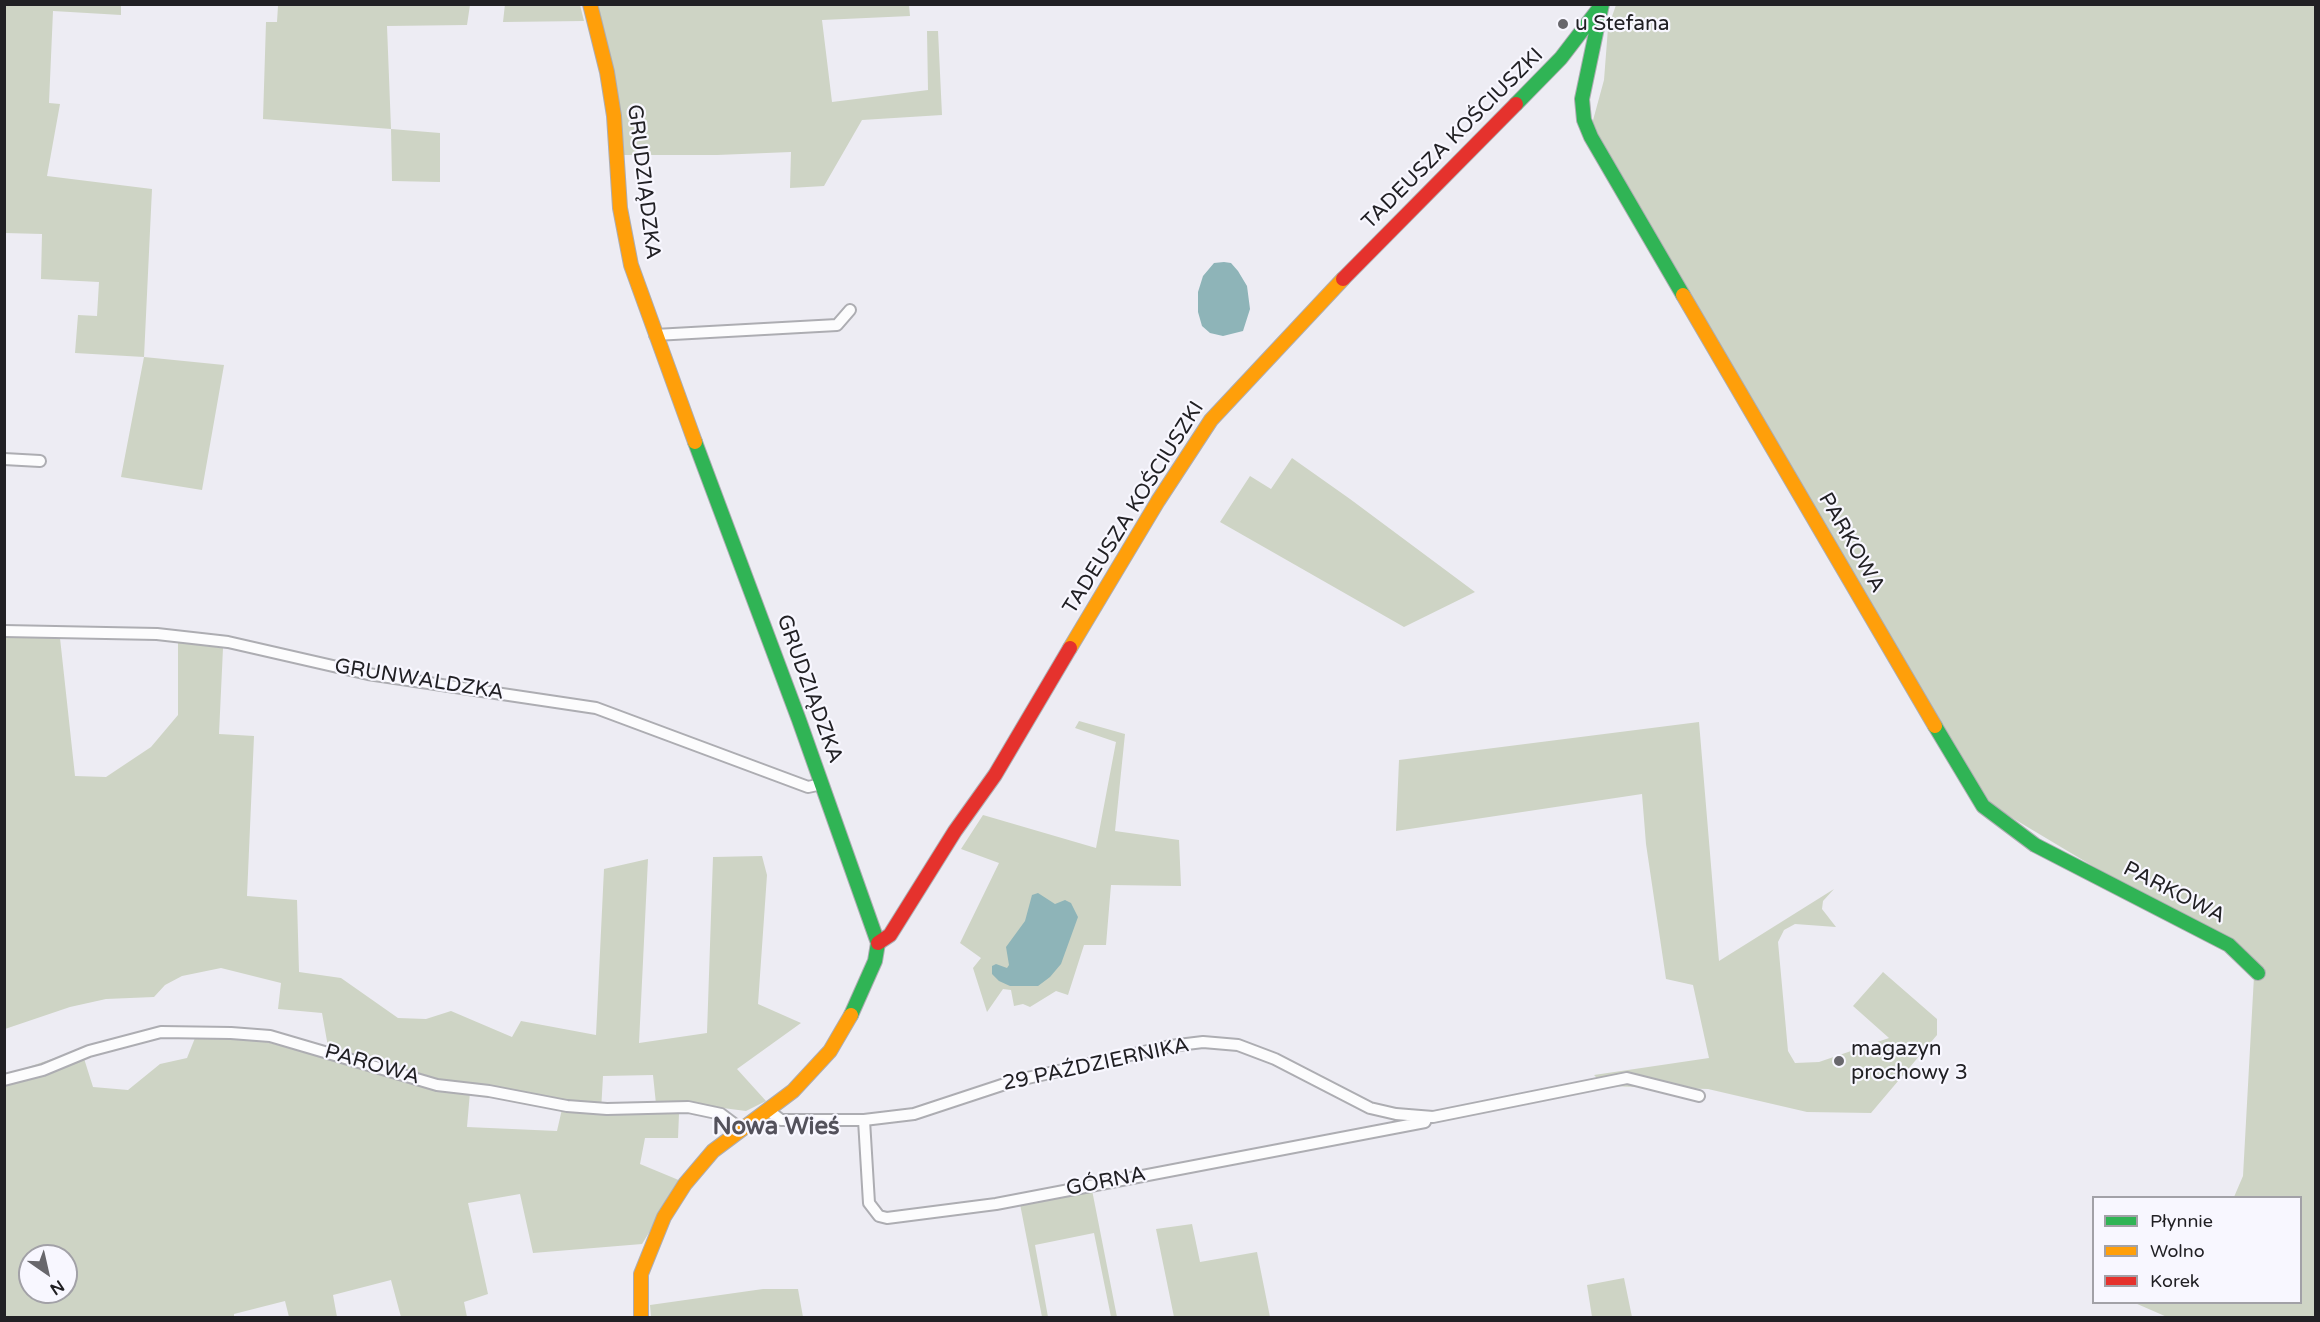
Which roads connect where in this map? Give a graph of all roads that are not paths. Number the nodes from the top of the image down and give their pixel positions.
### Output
1 (590, 4) edge
2 (1602, 5) edge
3 (850, 310) dead end
4 (655, 335) junction
5 (4, 459) edge
6 (40, 461) dead end
7 (4, 631) edge
8 (822, 784) junction
9 (878, 943) junction
10 (2258, 973) dead end
11 (4, 1080) edge
12 (1699, 1096) dead end
13 (768, 1110) junction
14 (1427, 1116) junction
15 (864, 1120) junction
16 (741, 1129) junction
17 (641, 1317) edge

1 - 4 street, GRUDZIĄDZKA
2 - 9 street, TADEUSZA KOŚCIUSZKI
2 - 10 street, PARKOWA
3 - 4 street
4 - 8 street, GRUDZIĄDZKA
5 - 6 street
7 - 8 street, GRUNWALDZKA
8 - 9 street, GRUDZIĄDZKA
9 - 13 street
11 - 16 street, PAROWA
12 - 14 street, 29 PAŹDZIERNIKA
13 - 15 street, 29 PAŹDZIERNIKA
13 - 16 street
14 - 15 street, 29 PAŹDZIERNIKA
14 - 15 street, GÓRNA
16 - 17 street

